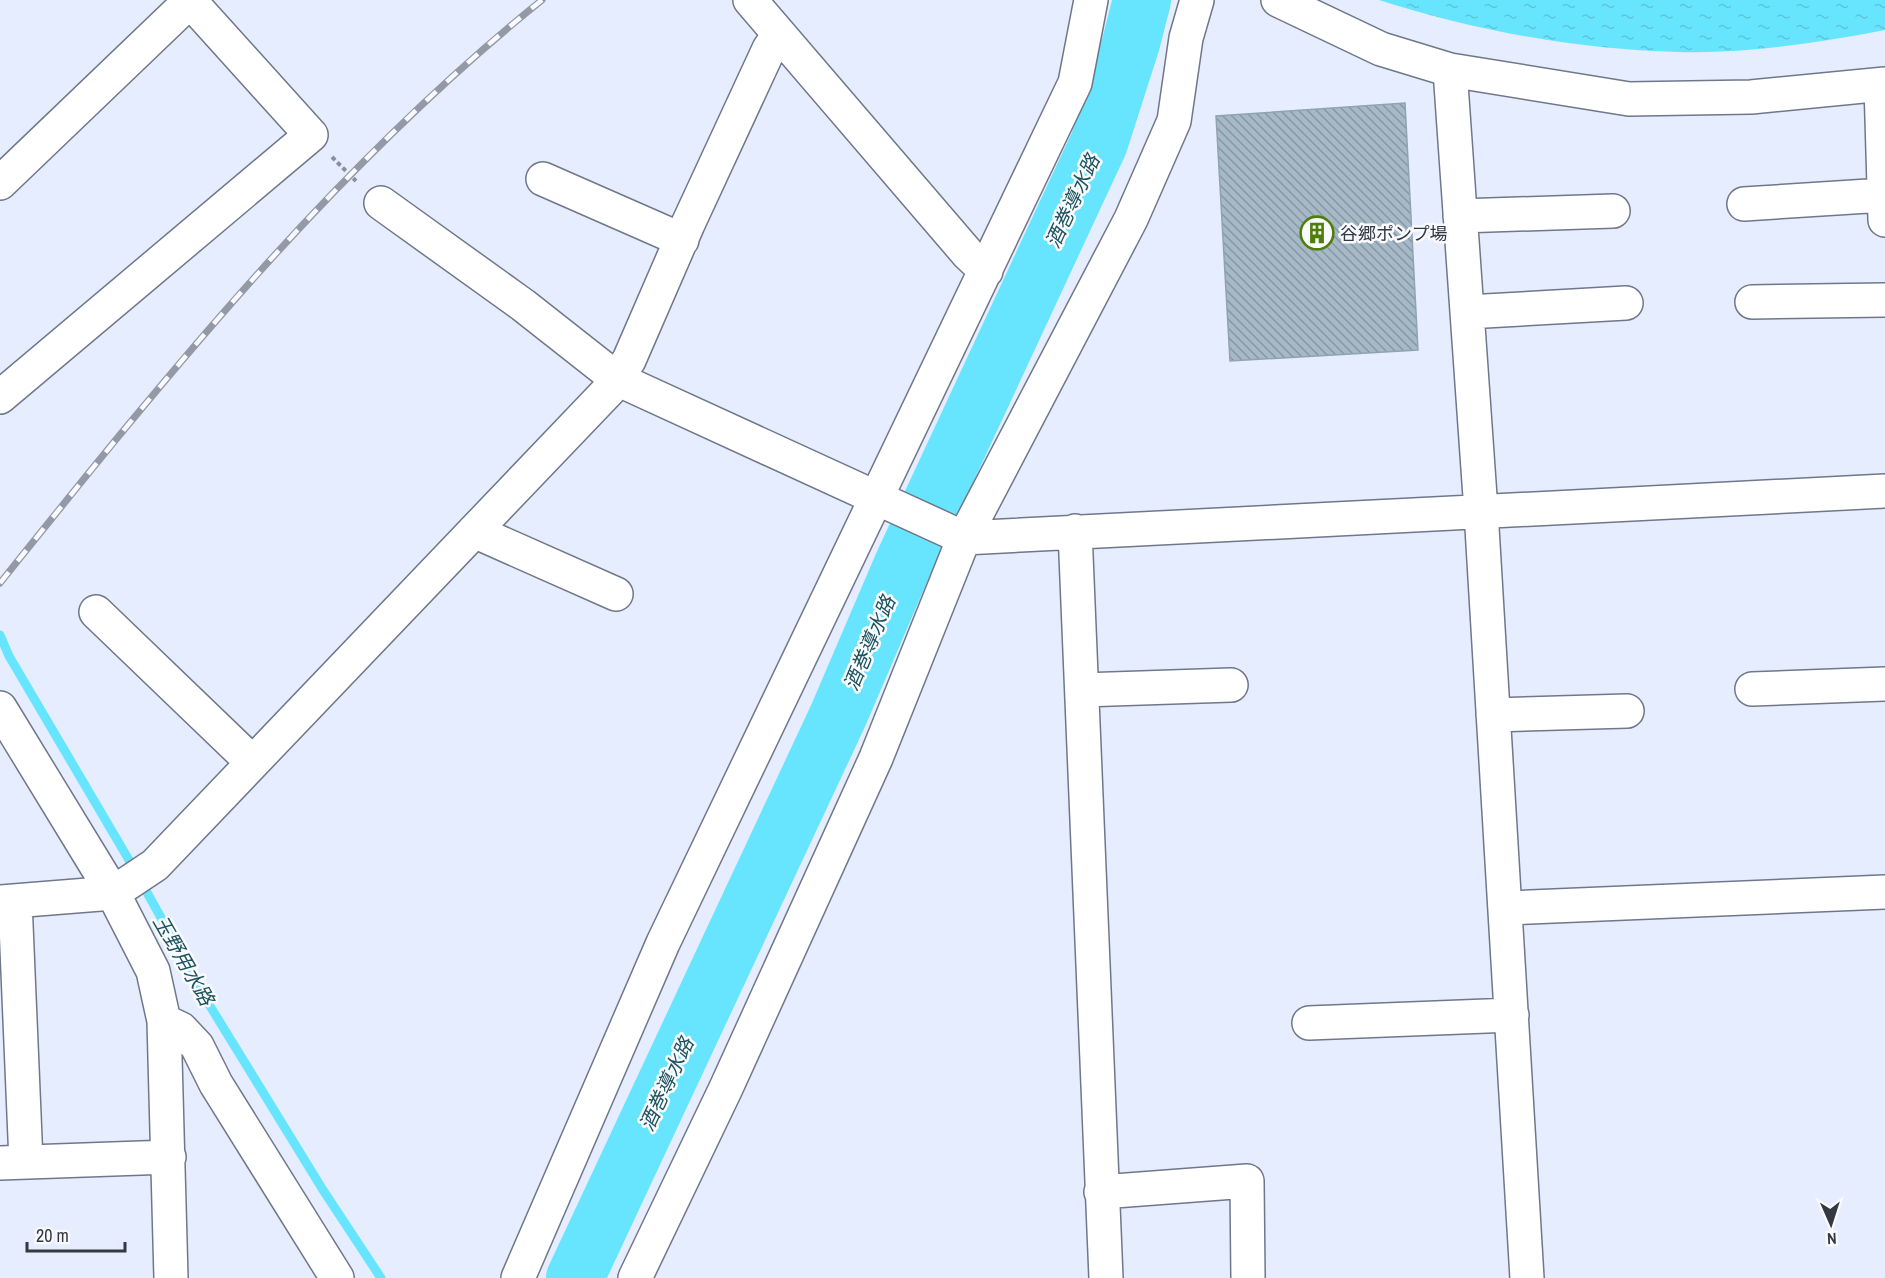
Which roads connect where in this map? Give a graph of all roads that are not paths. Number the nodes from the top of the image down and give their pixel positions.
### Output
1 (750, 0) edge
2 (1090, 0) edge
3 (1197, 0) edge
4 (1278, 0) edge
5 (191, 1) edge
6 (778, 36) junction
7 (1450, 70) junction
8 (1883, 84) edge
9 (543, 179) dead end
10 (0, 183) edge
11 (1884, 195) edge
12 (381, 203) road end
13 (1744, 204) dead end
14 (1613, 211) dead end
15 (1460, 216) junction
16 (1885, 220) edge
17 (682, 240) junction
18 (986, 271) junction
19 (1885, 300) edge
20 (1752, 302) dead end
21 (1626, 303) dead end
22 (1467, 312) junction
23 (617, 379) junction
24 (0, 397) edge
25 (1885, 491) edge
26 (887, 501) junction
27 (1481, 511) junction
28 (474, 531) junction
29 (1075, 531) junction
30 (954, 534) junction
31 (616, 594) dead end
32 (96, 612) dead end
33 (1885, 684) edge
34 (1232, 685) dead end
35 (1752, 689) dead end
36 (1082, 690) junction
37 (0, 708) edge
38 (1627, 711) dead end
39 (1493, 715) junction
40 (251, 761) junction
41 (133, 880) junction
42 (1885, 892) edge
43 (8, 901) edge
44 (1506, 908) junction
45 (1512, 1014) junction
46 (164, 1021) junction
47 (1309, 1023) dead end
48 (169, 1156) junction
49 (13, 1163) edge
50 (1101, 1192) junction
51 (171, 1278) edge
52 (337, 1278) edge
53 (518, 1278) edge
54 (635, 1278) edge
55 (1106, 1278) edge
56 (1248, 1278) edge
57 (1527, 1278) edge

1 - 6 street
2 - 18 street
3 - 30 street
4 - 7 street
5 - 10 street
5 - 24 street
6 - 17 street
6 - 18 street
7 - 8 street
7 - 15 street
8 - 11 street
9 - 17 street
11 - 13 street
11 - 16 street
12 - 23 street
14 - 15 street
15 - 22 street
17 - 23 street
18 - 26 street
19 - 20 street
21 - 22 street
22 - 27 street
23 - 26 street
23 - 28 street
25 - 27 street
26 - 30 street
26 - 53 street
27 - 29 street
27 - 39 street
28 - 31 street
28 - 40 street
29 - 30 street
29 - 36 street
30 - 54 street
32 - 40 street
33 - 35 street
34 - 36 street
36 - 50 street
37 - 41 street
38 - 39 street
39 - 44 street
40 - 41 street
41 - 43 street
41 - 46 street
42 - 44 street
43 - 49 street
44 - 45 street
45 - 47 street
45 - 57 street
46 - 48 street
46 - 52 street
48 - 49 street
48 - 51 street
50 - 55 street
50 - 56 street

